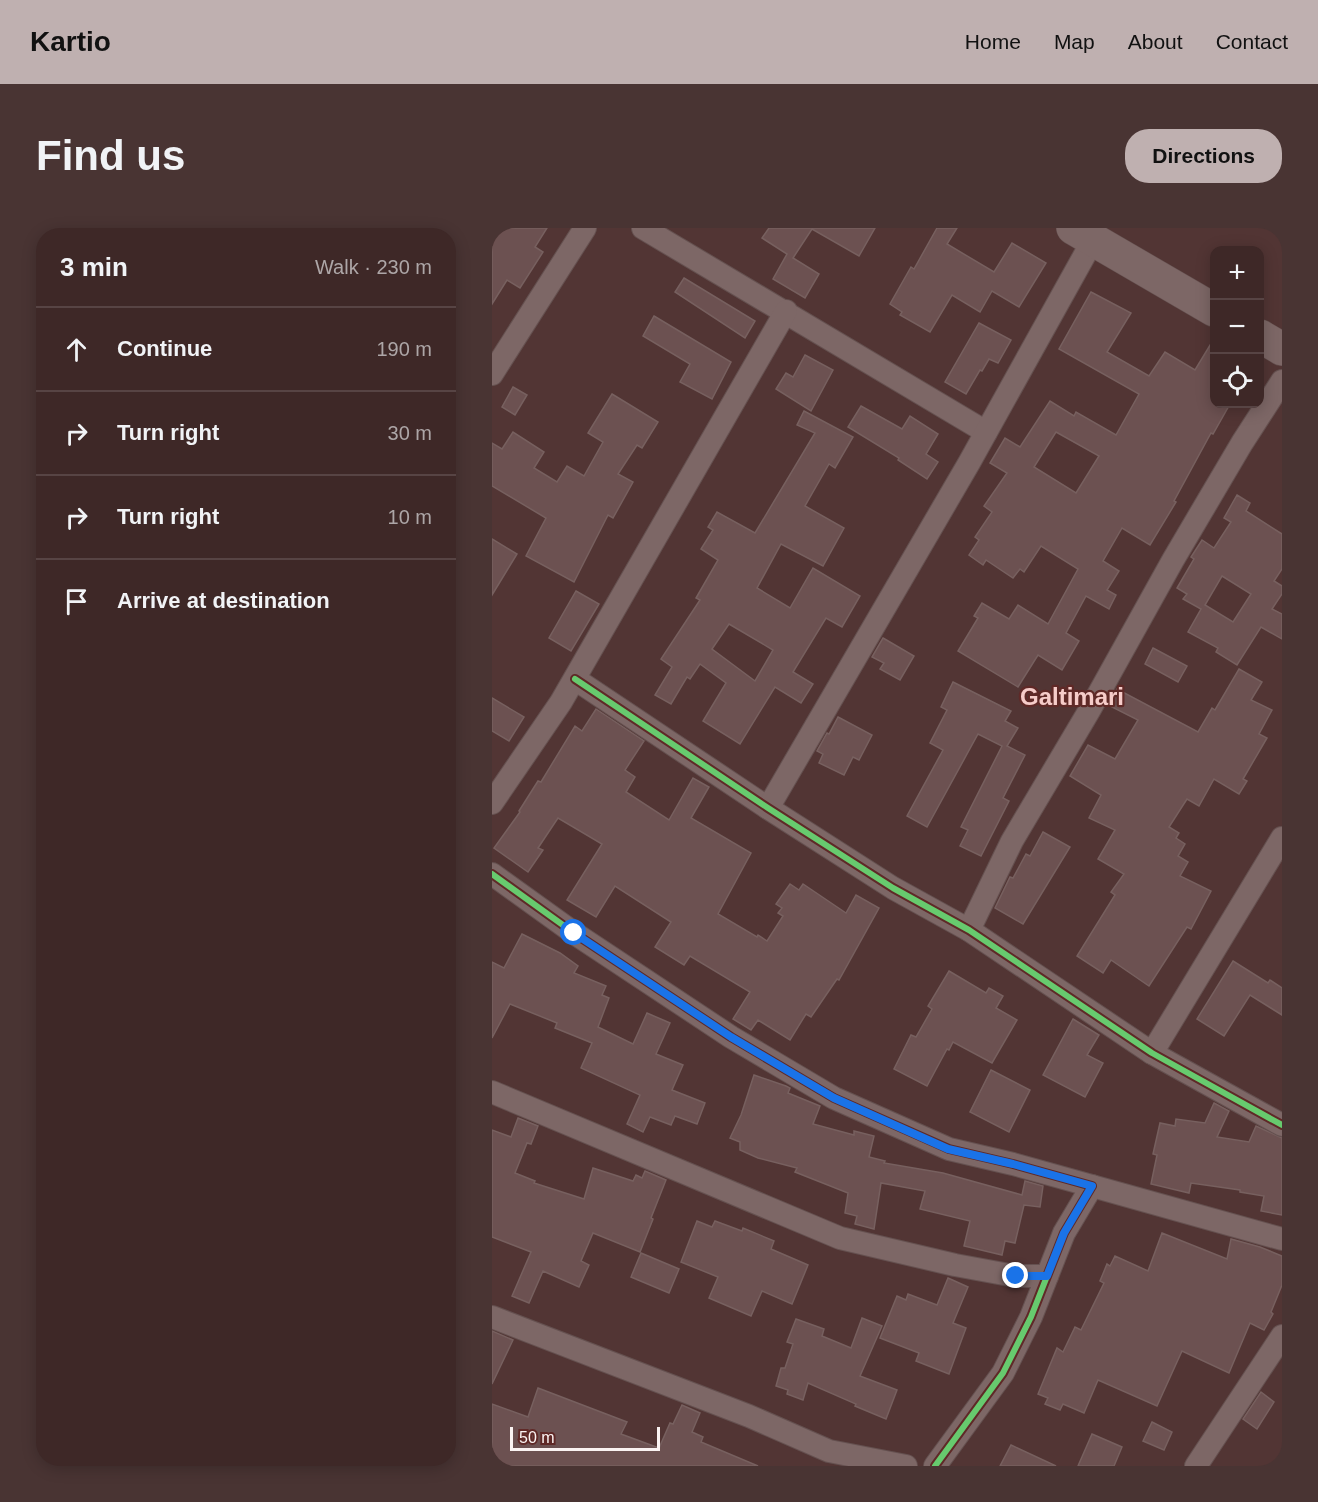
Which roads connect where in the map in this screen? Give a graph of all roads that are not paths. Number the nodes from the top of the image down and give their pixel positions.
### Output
1 (585, 228) edge
2 (644, 228) edge
3 (1083, 234) edge
4 (1210, 307) edge
5 (786, 311) junction
6 (1264, 338) edge
7 (1282, 349) edge
8 (492, 374) edge
9 (1282, 381) edge
10 (986, 432) junction
11 (575, 679) junction
12 (492, 803) edge
13 (768, 808) junction
14 (1282, 838) edge
15 (1274, 869) edge
16 (492, 874) edge
17 (969, 930) junction
18 (1152, 1053) junction
19 (492, 1092) edge
20 (1282, 1125) edge
21 (1092, 1186) junction
22 (1282, 1239) edge
23 (1047, 1276) junction
24 (492, 1317) edge
25 (1282, 1336) edge
26 (906, 1466) edge
27 (935, 1466) edge
28 (1196, 1466) edge

1 - 8 street
2 - 5 street
3 - 4 street
3 - 10 street
5 - 10 street
5 - 11 street
6 - 7 street
9 - 17 street
10 - 13 street
11 - 12 street
11 - 13 street
13 - 17 street
14 - 15 street
15 - 18 street
16 - 21 street
17 - 18 street
18 - 20 street
19 - 23 street
21 - 22 street
21 - 23 street
23 - 27 street
24 - 26 street
25 - 28 street

